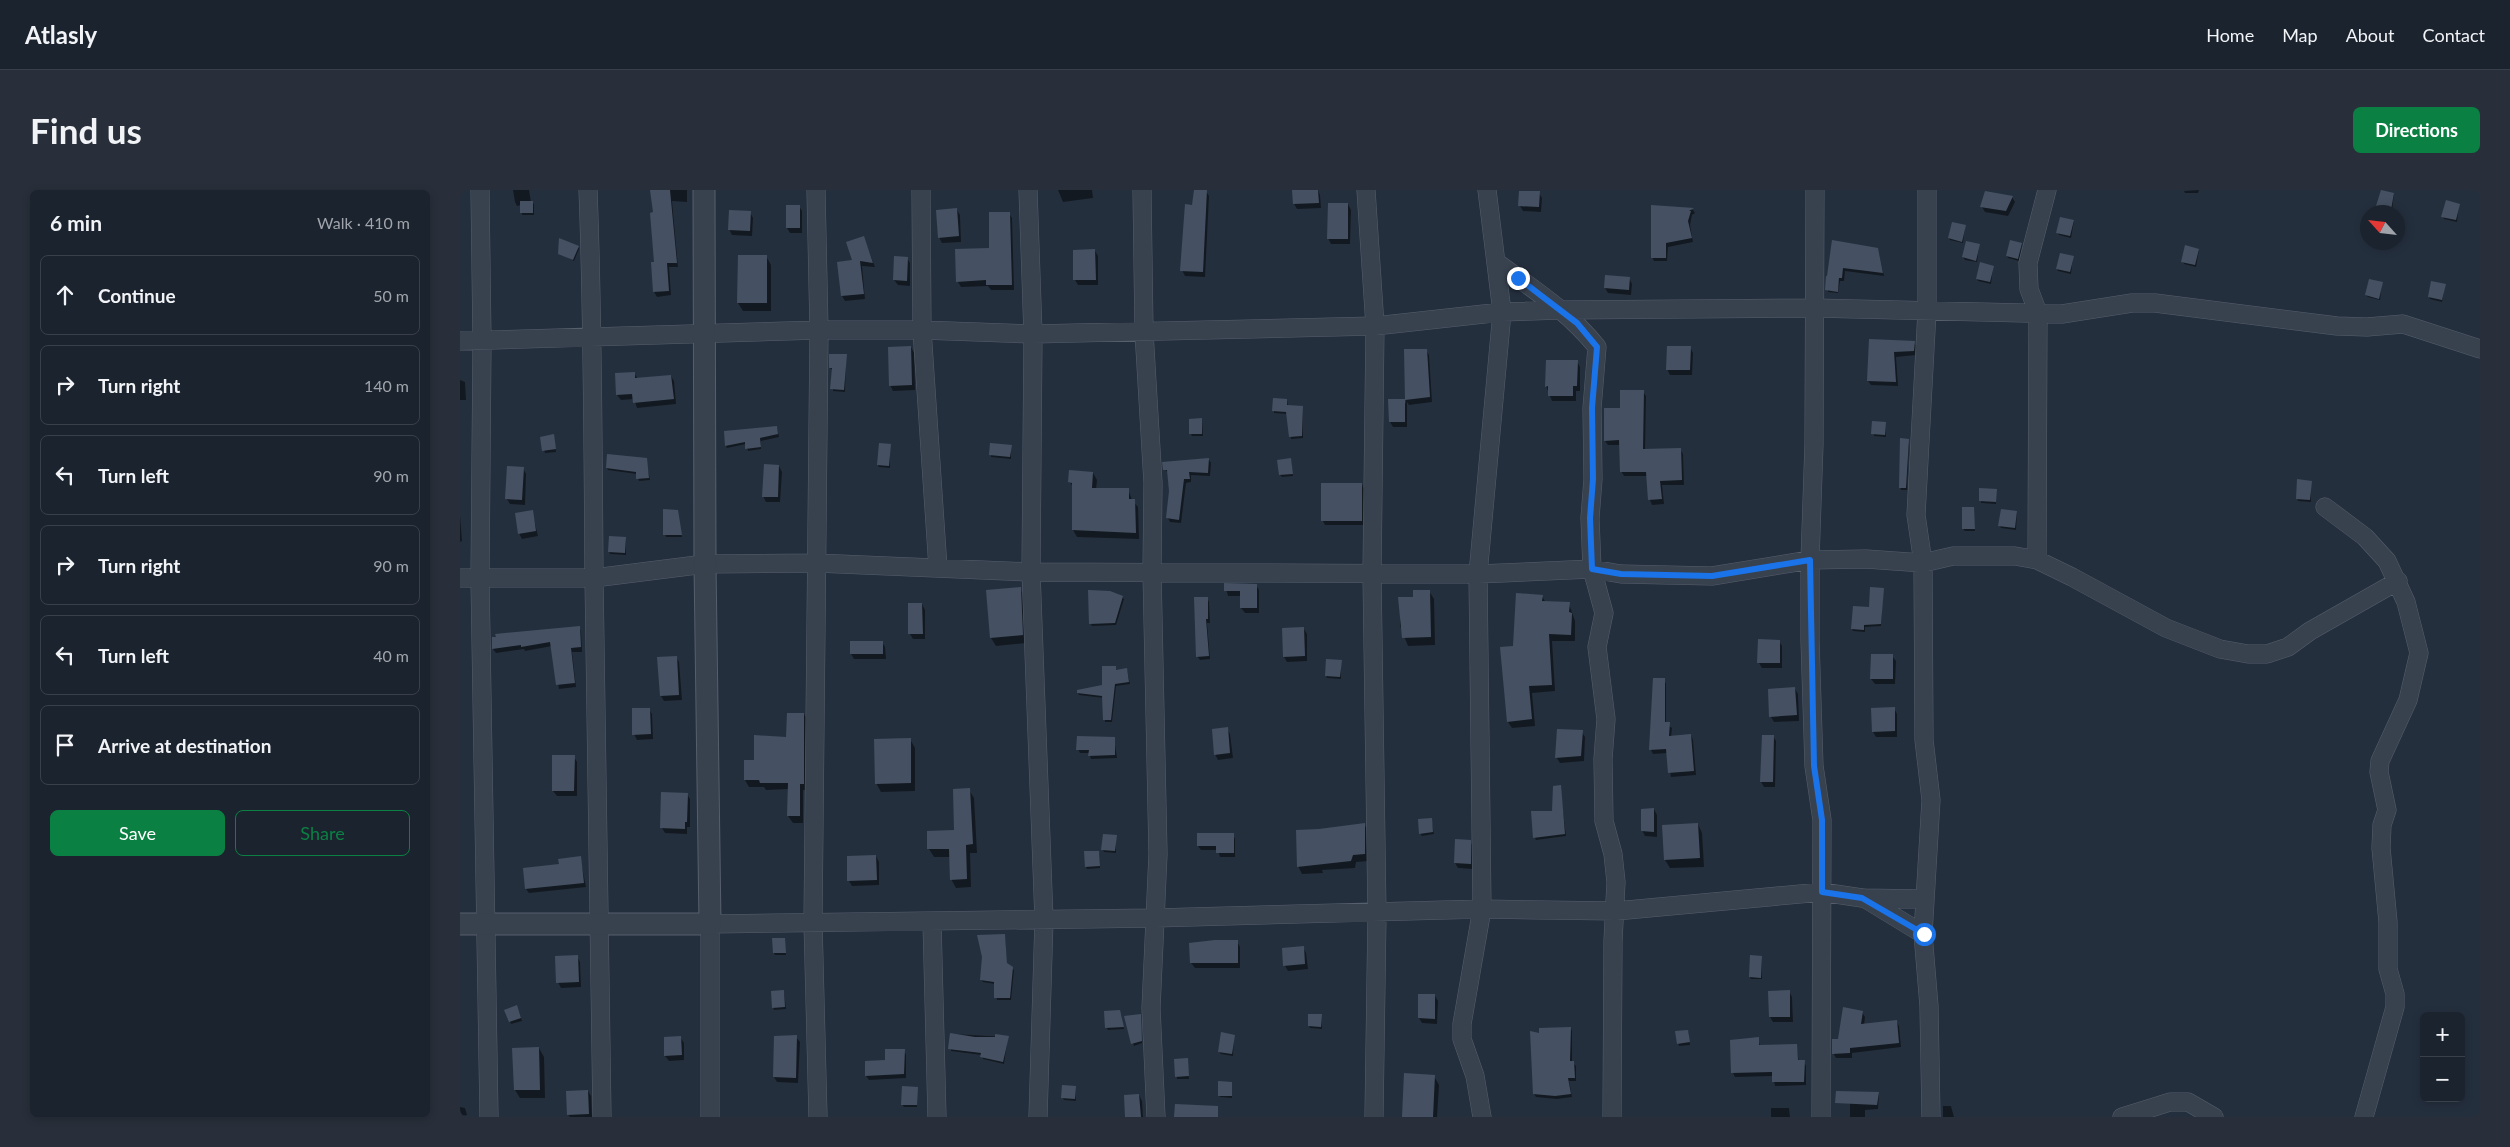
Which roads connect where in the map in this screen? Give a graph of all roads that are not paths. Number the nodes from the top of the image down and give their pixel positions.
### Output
1 (480, 190) edge
2 (588, 190) edge
3 (704, 190) edge
4 (816, 190) edge
5 (921, 190) edge
6 (1028, 190) edge
7 (1142, 190) edge
8 (1366, 190) edge
9 (1487, 190) edge
10 (1815, 190) edge
11 (1927, 190) edge
12 (2047, 190) edge
13 (1496, 262) junction
14 (1814, 308) junction
15 (1561, 310) junction
16 (1928, 311) junction
17 (1502, 312) junction
18 (2038, 313) junction
19 (1375, 326) junction
20 (820, 330) junction
21 (922, 330) junction
22 (1144, 332) junction
23 (1033, 334) junction
24 (706, 335) junction
25 (593, 338) junction
26 (460, 341) edge
27 (482, 342) junction
28 (2480, 349) edge
29 (2326, 507) dead end
30 (1810, 560) junction
31 (2037, 560) junction
32 (1924, 562) junction
33 (816, 563) junction
34 (705, 564) junction
35 (938, 568) junction
36 (1592, 569) junction
37 (1031, 572) junction
38 (1152, 572) junction
39 (1372, 574) junction
40 (1478, 574) junction
41 (460, 578) edge
42 (594, 578) junction
43 (480, 579) junction
44 (2398, 581) junction
45 (1822, 892) junction
46 (1862, 898) junction
47 (1925, 898) junction
48 (1482, 909) junction
49 (1616, 911) junction
50 (1377, 914) junction
51 (1156, 918) junction
52 (1044, 920) junction
53 (814, 922) junction
54 (932, 922) junction
55 (485, 923) junction
56 (460, 924) edge
57 (710, 924) junction
58 (601, 925) junction
59 (1924, 934) junction
60 (489, 1117) edge
61 (602, 1117) edge
62 (710, 1117) edge
63 (818, 1117) edge
64 (937, 1117) edge
65 (1038, 1117) edge
66 (1156, 1117) edge
67 (1374, 1117) edge
68 (1482, 1117) edge
69 (1612, 1117) edge
70 (1821, 1117) edge
71 (1931, 1117) edge
72 (2122, 1117) edge
73 (2214, 1117) edge
74 (2364, 1117) edge

1 - 27 street
2 - 25 street
3 - 24 street
4 - 20 street
5 - 21 street
6 - 23 street
7 - 22 street
8 - 19 street
9 - 13 street
10 - 14 street
11 - 16 street
12 - 18 street
13 - 15 street
13 - 17 street
14 - 15 street
14 - 16 street
14 - 30 street
15 - 17 street
15 - 36 street
16 - 18 street
16 - 32 street
17 - 19 street
17 - 40 street
18 - 28 street
18 - 31 street
19 - 22 street
19 - 39 street
20 - 21 street
20 - 24 street
20 - 33 street
21 - 23 street
21 - 35 street
22 - 23 street
22 - 38 street
23 - 37 street
24 - 25 street
24 - 34 street
25 - 27 street
25 - 42 street
26 - 27 street
27 - 43 street
29 - 44 street
30 - 32 street
30 - 36 street
30 - 45 street
31 - 32 street
31 - 44 street
32 - 47 street
33 - 34 street
33 - 35 street
33 - 53 street
34 - 42 street
34 - 57 street
35 - 37 street
36 - 40 street
36 - 49 street
37 - 38 street
37 - 52 street
38 - 39 street
38 - 51 street
39 - 40 street
39 - 50 street
40 - 48 street
41 - 43 street
42 - 43 street
42 - 58 street
43 - 55 street
44 - 74 street
45 - 46 street
45 - 49 street
45 - 70 street
46 - 47 street
46 - 59 street
47 - 59 street
48 - 49 street
48 - 50 street
48 - 68 street
49 - 69 street
50 - 51 street
50 - 67 street
51 - 52 street
51 - 66 street
52 - 54 street
52 - 65 street
53 - 54 street
53 - 57 street
53 - 63 street
54 - 64 street
55 - 56 street
55 - 58 street
55 - 60 street
57 - 58 street
57 - 62 street
58 - 61 street
59 - 71 street
72 - 73 street

